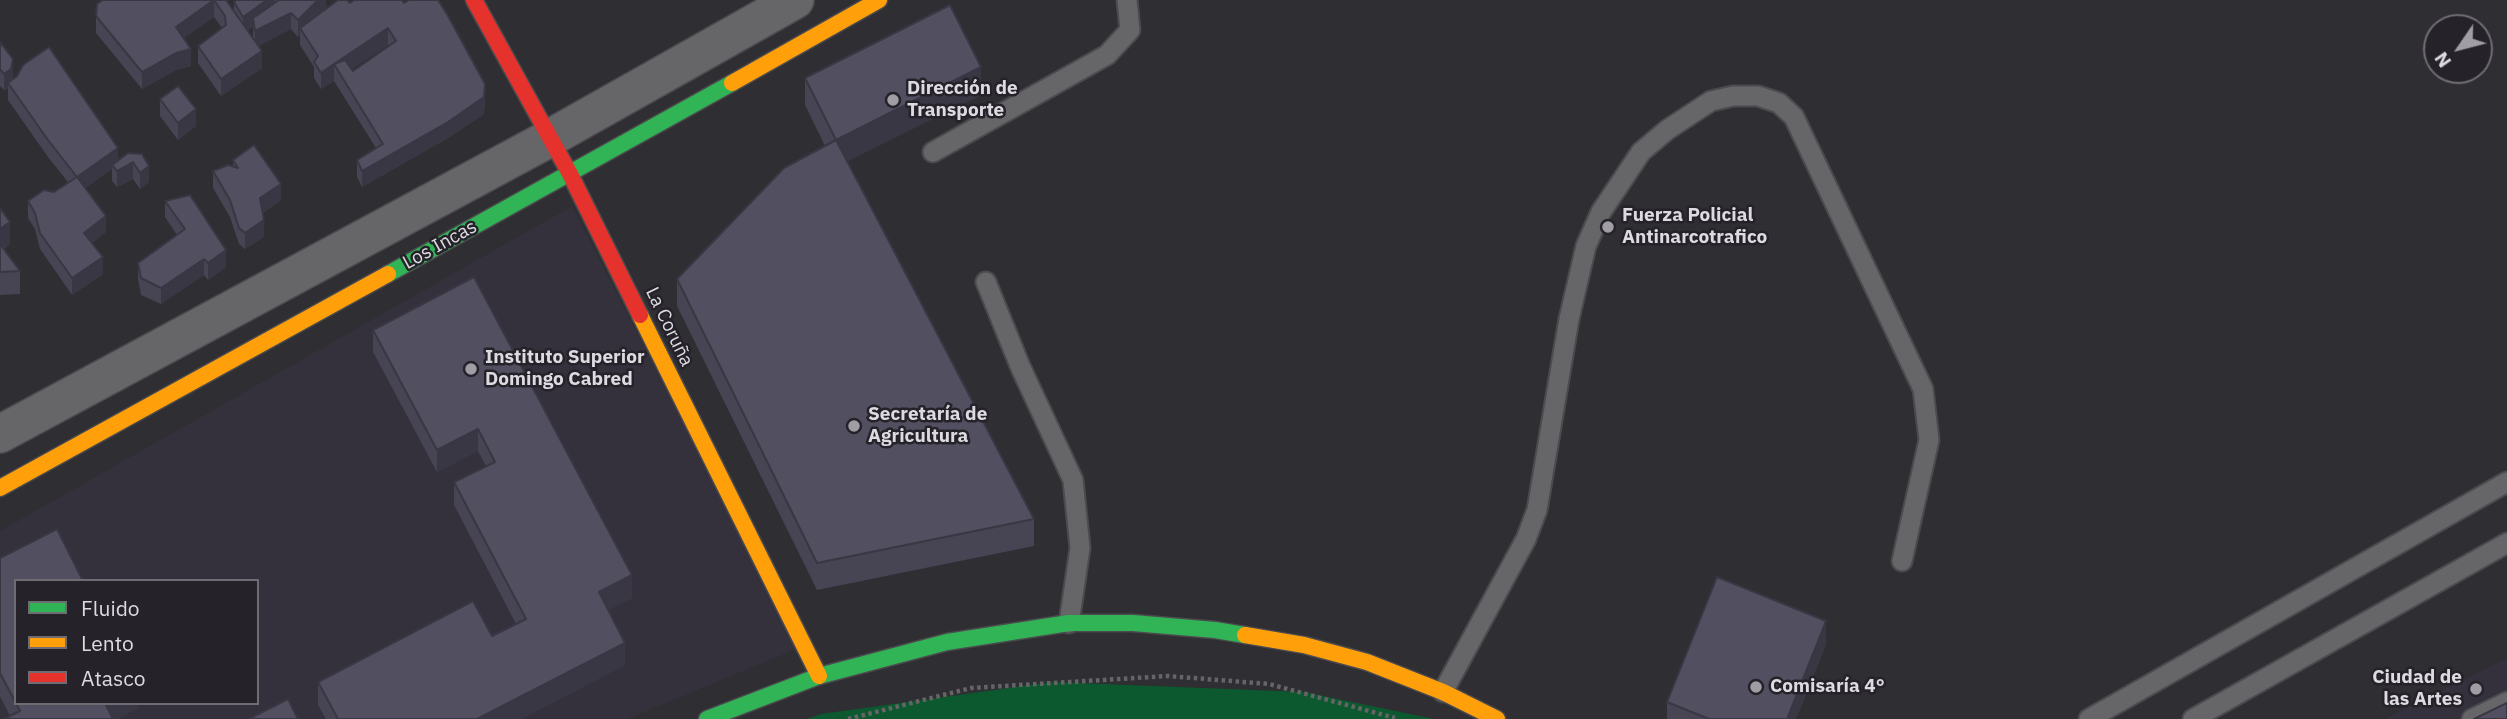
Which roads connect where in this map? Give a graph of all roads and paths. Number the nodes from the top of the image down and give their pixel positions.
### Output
1 (474, 0) edge
2 (795, 0) edge
3 (879, 0) edge
4 (1127, 0) edge
5 (550, 138) junction
6 (933, 152) dead end
7 (570, 174) junction
8 (986, 282) dead end
9 (0, 435) edge
10 (2507, 482) edge
11 (0, 488) edge
12 (2507, 543) edge
13 (1902, 561) dead end
14 (1069, 623) junction
15 (819, 676) junction
16 (1443, 692) junction
17 (2507, 702) edge
18 (707, 719) edge
19 (848, 719) edge
20 (1399, 719) edge
21 (1497, 719) edge
22 (2089, 719) edge
23 (2193, 719) edge
24 (2473, 719) edge

1 - 5 street, La Coruña
2 - 5 street
3 - 7 street, Los Incas
4 - 6 lane
5 - 7 street, La Coruña
5 - 9 street
7 - 11 street, Los Incas
7 - 15 street, La Coruña
8 - 14 lane
10 - 22 lane
12 - 23 lane
13 - 16 lane
14 - 15 street
14 - 16 street
15 - 18 street
16 - 21 street
17 - 24 lane
19 - 20 path

